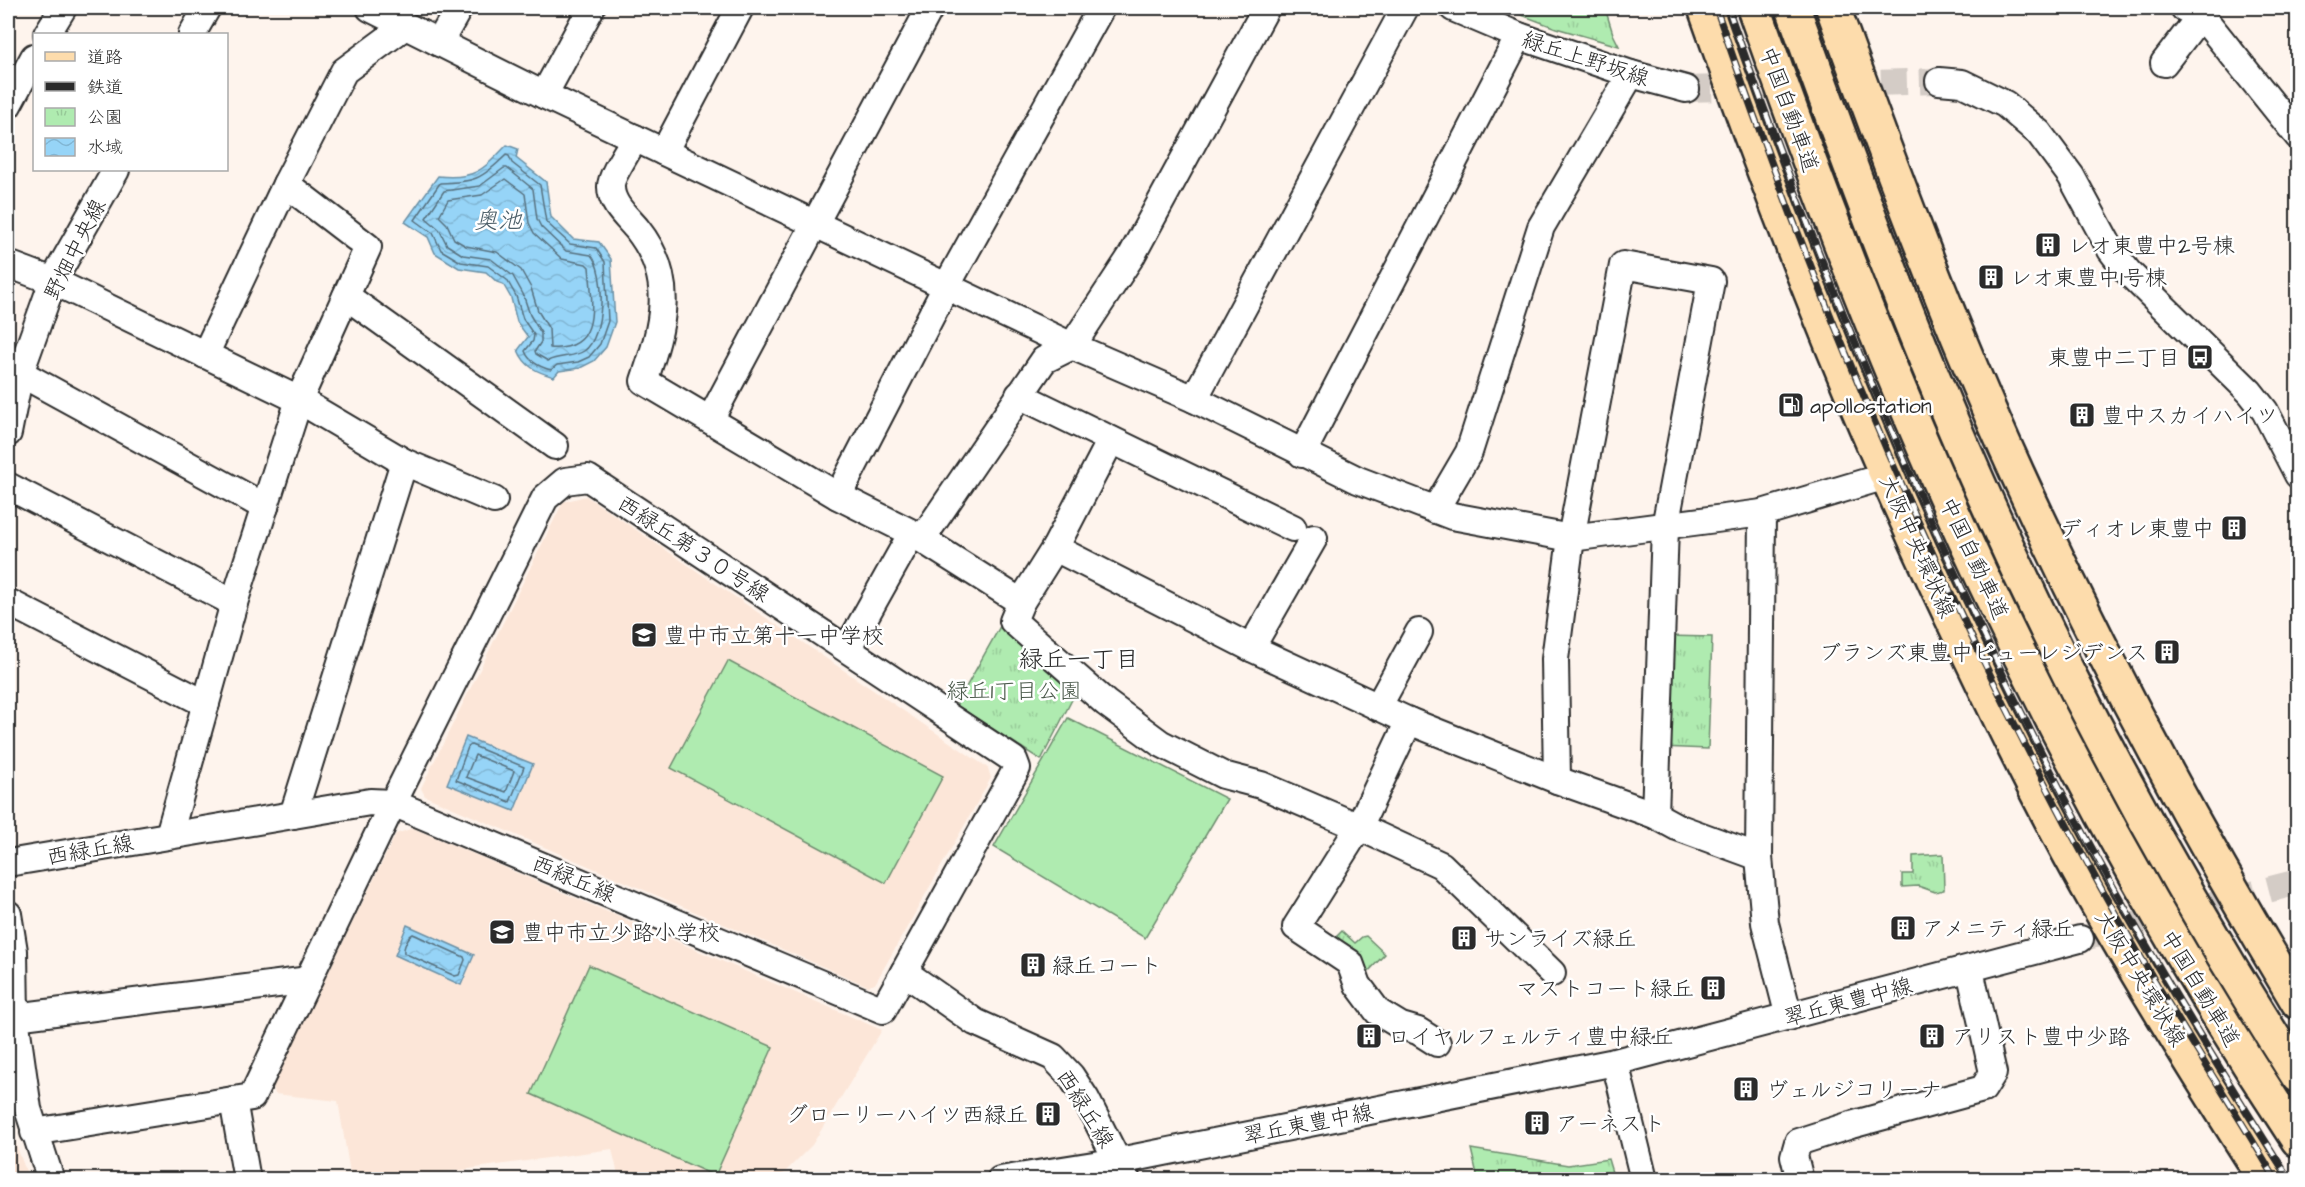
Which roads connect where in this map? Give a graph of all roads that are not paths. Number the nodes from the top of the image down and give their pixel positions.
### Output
1 (63, 8) edge
2 (207, 8) edge
3 (370, 8) edge
4 (459, 8) edge
5 (591, 8) edge
6 (740, 8) edge
7 (930, 8) edge
8 (1101, 8) edge
9 (1266, 8) edge
10 (1405, 8) edge
11 (1454, 8) edge
12 (1705, 8) edge
13 (1754, 8) edge
14 (1793, 8) edge
15 (1833, 8) edge
16 (2192, 11) edge
17 (405, 26) junction
18 (48, 33) edge
19 (193, 33) edge
20 (1519, 36) junction
21 (439, 43) junction
22 (33, 59) edge
23 (2164, 63) dead end
24 (1631, 74) junction
25 (1939, 81) tunnel mouth
26 (1686, 89) tunnel mouth
27 (544, 95) junction
28 (8, 105) edge
29 (2298, 136) edge
30 (635, 138) junction
31 (664, 152) junction
32 (115, 171) edge
33 (286, 184) junction
34 (813, 224) junction
35 (8, 264) edge
36 (53, 281) junction
37 (946, 287) junction
38 (346, 296) junction
39 (1072, 346) junction
40 (205, 355) junction
41 (20, 373) junction
42 (1019, 395) junction
43 (1194, 399) junction
44 (299, 400) junction
45 (710, 420) junction
46 (8, 433) edge
47 (1112, 440) junction
48 (555, 446) dead end
49 (1302, 454) junction
50 (404, 462) junction
51 (2298, 475) edge
52 (1886, 476) junction
53 (8, 486) edge
54 (838, 496) junction
55 (494, 500) dead end
56 (265, 507) junction
57 (1435, 510) junction
58 (1762, 513) junction
59 (1665, 527) junction
60 (917, 536) junction
61 (1571, 538) junction
62 (1054, 548) junction
63 (8, 602) edge
64 (1021, 602) junction
65 (234, 603) junction
66 (1419, 632) dead end
67 (1251, 648) junction
68 (848, 649) junction
69 (206, 704) junction
70 (1378, 707) junction
71 (1408, 721) junction
72 (1557, 780) junction
73 (393, 803) junction
74 (293, 815) junction
75 (1654, 815) junction
76 (1359, 827) junction
77 (169, 835) junction
78 (1759, 857) junction
79 (8, 863) edge
80 (8, 914) edge
81 (2080, 939) tunnel mouth
82 (2133, 963) junction
83 (1970, 969) junction
84 (904, 972) junction
85 (1552, 973) dead end
86 (309, 980) junction
87 (2298, 1002) edge
88 (15, 1017) junction
89 (1789, 1017) junction
90 (1437, 1043) dead end
91 (1615, 1062) junction
92 (2298, 1076) edge
93 (233, 1100) junction
94 (34, 1132) junction
95 (2298, 1140) edge
96 (1123, 1170) edge
97 (51, 1179) edge
98 (247, 1179) edge
99 (1000, 1179) edge
100 (1644, 1179) edge
101 (1800, 1179) edge
102 (2243, 1179) edge
103 (2266, 1179) edge

1 - 18 street
2 - 19 street
3 - 17 street
4 - 21 street
5 - 27 street
6 - 31 street
7 - 34 street
8 - 37 street
9 - 39 street
10 - 43 street
11 - 20 street, 緑丘上野坂線
12 - 52 main road, 大阪中央環状線
13 - 95 main road, 中国自動車道
14 - 92 main road, 中国自動車道
15 - 87 main road
16 - 23 street
16 - 29 street
17 - 21 street
17 - 33 street
20 - 24 street, 緑丘上野坂線
20 - 49 street
21 - 27 street
22 - 28 street
24 - 26 street, 緑丘上野坂線
24 - 57 street
25 - 51 street
27 - 30 street
30 - 31 street
30 - 45 street
31 - 34 street
32 - 36 street, 野畑中央線
33 - 38 street
33 - 40 street
34 - 37 street
34 - 45 street
35 - 36 street
36 - 40 street
36 - 41 street, 野畑中央線
37 - 39 street
37 - 54 street
38 - 44 street
38 - 48 street
39 - 42 street
39 - 43 street
40 - 44 street
41 - 46 street, 野畑中央線
41 - 56 street
42 - 47 street
42 - 60 street
43 - 49 street
44 - 50 street
44 - 56 street
45 - 54 street
47 - 62 street
47 - 67 street
49 - 57 street
50 - 55 street
50 - 74 street
52 - 58 street
52 - 82 main road, 大阪中央環状線
53 - 65 street
54 - 60 street
56 - 65 street
57 - 61 street
58 - 59 street
58 - 78 street
59 - 61 street
59 - 61 street
59 - 75 street
60 - 64 street
60 - 68 street
61 - 72 street
62 - 64 street
62 - 67 street
63 - 69 street
64 - 76 street
65 - 69 street
66 - 70 street
67 - 70 street
68 - 73 street, 西緑丘第３０号線
68 - 84 street, 西緑丘第３０号線
69 - 77 street
70 - 71 street
71 - 72 street
71 - 76 street
72 - 75 street
73 - 74 street, 西緑丘線
73 - 84 street, 西緑丘線
73 - 86 street, 西緑丘第３０号線
74 - 77 street, 西緑丘線
75 - 78 street
76 - 85 street
76 - 90 street
77 - 79 street, 西緑丘線
78 - 89 street
80 - 88 street
81 - 83 street, 翠丘東豊中線
82 - 102 main road
82 - 103 main road, 大阪中央環状線
83 - 89 street, 翠丘東豊中線
83 - 101 street
84 - 96 street, 西緑丘線
86 - 88 street
86 - 93 street, 西緑丘第３０号線
88 - 94 street
89 - 91 street, 翠丘東豊中線
91 - 96 street, 翠丘東豊中線
91 - 100 street
93 - 94 street
93 - 98 street
94 - 97 street
96 - 99 street, 翠丘東豊中線

